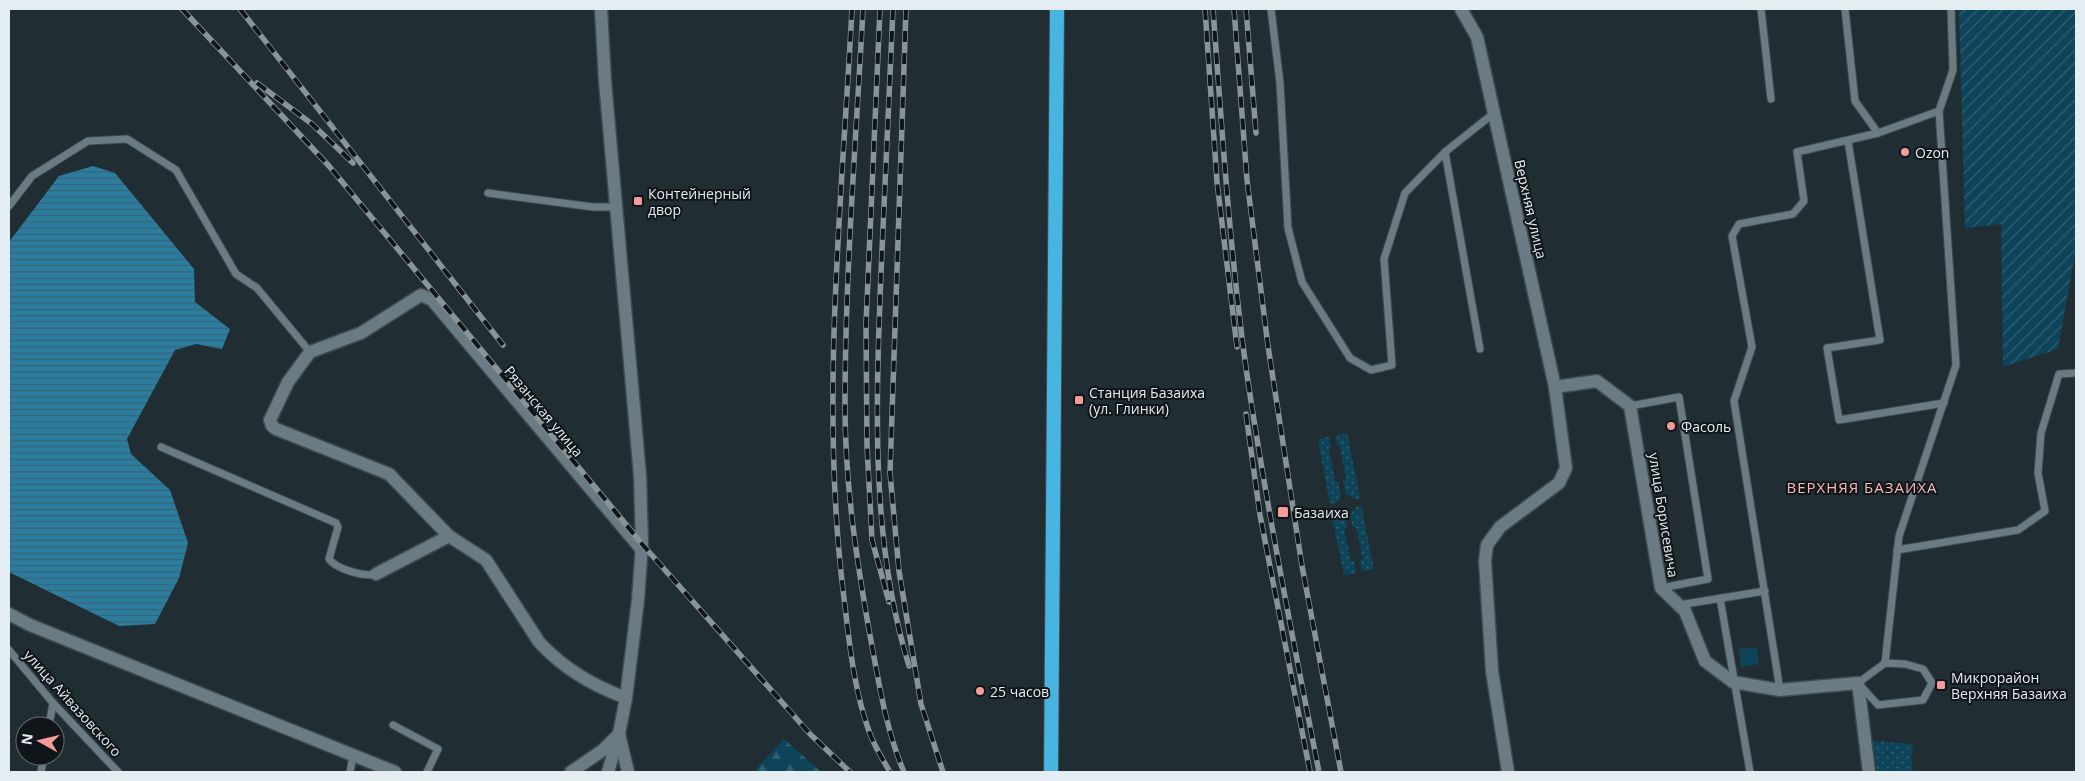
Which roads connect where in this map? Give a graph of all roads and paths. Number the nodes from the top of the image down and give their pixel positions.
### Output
1 (601, 9) edge
2 (1057, 9) edge
3 (1272, 9) edge
4 (1461, 9) edge
5 (1761, 9) edge
6 (1845, 9) edge
7 (1951, 9) edge
8 (1771, 99) dead end
9 (1939, 112) junction
10 (1494, 113) junction
11 (1878, 133) junction
12 (1848, 141) junction
13 (1445, 152) junction
14 (488, 193) dead end
15 (9, 206) edge
16 (617, 207) junction
17 (1480, 349) dead end
18 (310, 352) junction
19 (2076, 373) edge
20 (1555, 387) junction
21 (1944, 402) junction
22 (1630, 406) junction
23 (161, 447) dead end
24 (449, 536) junction
25 (642, 550) junction
26 (1898, 550) junction
27 (376, 574) joint
28 (1661, 588) junction
29 (1765, 592) junction
30 (1720, 598) junction
31 (1678, 605) junction
32 (9, 614) edge
33 (9, 650) edge
34 (1885, 662) junction
35 (1733, 682) junction
36 (1858, 683) junction
37 (1780, 690) junction
38 (626, 698) junction
39 (53, 704) junction
40 (51, 716) edge
41 (393, 725) dead end
42 (619, 734) junction
43 (353, 756) junction
44 (118, 772) edge
45 (350, 772) edge
46 (395, 772) edge
47 (427, 772) edge
48 (571, 772) edge
49 (608, 772) edge
50 (628, 772) edge
51 (1051, 772) edge
52 (1508, 772) edge
53 (1750, 772) edge
54 (1869, 772) edge

1 - 16 street
2 - 51 highway
3 - 13 lane
4 - 10 street, Верхняя улица
5 - 8 lane
6 - 11 lane
7 - 9 lane
9 - 11 lane
9 - 21 lane
10 - 13 lane
10 - 20 street, Верхняя улица
11 - 12 lane
12 - 21 lane
12 - 29 lane
13 - 17 lane
14 - 16 lane
15 - 18 lane
16 - 25 street
18 - 24 street
18 - 25 street, Рязанская улица
19 - 26 lane
20 - 22 street
20 - 52 street
21 - 26 lane
22 - 28 street, улица Борисевича
22 - 28 lane
23 - 27 lane
24 - 27 street
24 - 38 street
25 - 38 street
26 - 34 lane
28 - 31 street, улица Борисевича
29 - 30 lane
29 - 37 lane
30 - 31 lane
30 - 35 lane
31 - 35 street, улица Борисевича
32 - 43 street
33 - 39 lane, улица Айвазовского
34 - 36 lane
34 - 36 lane
35 - 37 street, улица Борисевича
35 - 53 lane
36 - 37 street, улица Борисевича
36 - 54 street
38 - 42 street
39 - 40 lane
39 - 44 lane, улица Айвазовского
41 - 47 lane
42 - 48 street
42 - 49 street
42 - 50 street
43 - 45 lane
43 - 46 street

